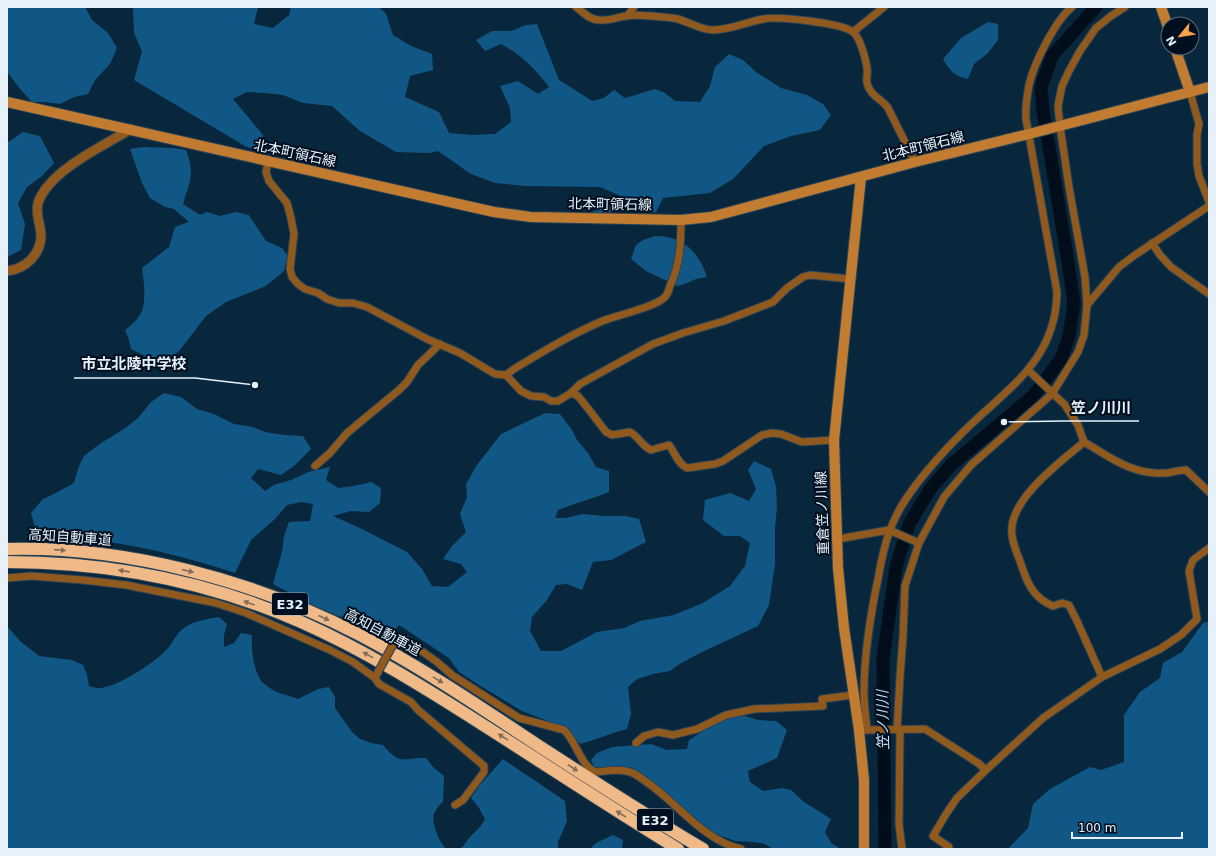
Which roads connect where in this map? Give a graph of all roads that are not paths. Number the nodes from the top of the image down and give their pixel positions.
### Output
1 (576, 7) edge
2 (634, 7) edge
3 (884, 7) edge
4 (1072, 7) edge
5 (1125, 7) edge
6 (628, 15) junction
7 (853, 32) junction
8 (1178, 56) edge
9 (1209, 87) edge
10 (1190, 92) junction
11 (7, 102) edge
12 (1059, 126) junction
13 (131, 130) junction
14 (1029, 134) junction
15 (268, 162) junction
16 (915, 162) junction
17 (861, 177) junction
18 (1209, 202) edge
19 (1209, 206) edge
20 (681, 220) junction
21 (1152, 243) junction
22 (7, 271) edge
23 (850, 279) junction
24 (1209, 294) edge
25 (1087, 305) junction
26 (440, 344) junction
27 (1029, 371) junction
28 (506, 374) junction
29 (1049, 391) junction
30 (571, 392) junction
31 (834, 440) junction
32 (1084, 442) junction
33 (315, 466) dead end
34 (1209, 492) edge
35 (890, 531) junction
36 (838, 539) junction
37 (918, 543) junction
38 (7, 545) edge
39 (39, 548) junction
40 (1209, 548) edge
41 (7, 549) edge
42 (7, 562) edge
43 (7, 578) edge
44 (377, 675) junction
45 (1102, 677) junction
46 (853, 695) junction
47 (866, 730) junction
48 (897, 730) junction
49 (636, 743) dead end
50 (538, 753) junction
51 (986, 770) junction
52 (455, 805) dead end
53 (678, 849) edge
54 (703, 849) edge
55 (741, 849) edge
56 (864, 849) edge
57 (902, 849) edge
58 (948, 849) edge

1 - 6 street
2 - 6 street
3 - 7 street
4 - 14 street
5 - 12 street
6 - 7 street
7 - 16 street
8 - 10 main road
9 - 10 main road, 北本町領石線
10 - 12 main road, 北本町領石線
10 - 18 street
11 - 13 main road, 北本町領石線
12 - 14 main road, 北本町領石線
12 - 25 street
13 - 15 main road, 北本町領石線
13 - 22 street
14 - 16 main road, 北本町領石線
14 - 27 street
15 - 20 main road, 北本町領石線
15 - 26 street
16 - 17 main road, 北本町領石線
17 - 20 main road, 北本町領石線
17 - 23 main road, 重倉笠ノ川線
19 - 21 street
20 - 28 street
21 - 24 street
21 - 25 street
23 - 30 street
23 - 31 main road, 重倉笠ノ川線
25 - 29 street
26 - 28 street
26 - 33 street
27 - 29 street
27 - 35 street
28 - 30 street
29 - 32 street
29 - 37 street
30 - 31 street
31 - 36 main road, 重倉笠ノ川線
32 - 34 street
32 - 45 street
35 - 36 street
35 - 37 street
35 - 47 street
36 - 46 main road, 重倉笠ノ川線
37 - 48 street
38 - 39 highway
39 - 41 highway, 高知自動車道 / E32
39 -> 50 highway, 高知自動車道 / E32
40 - 45 street
50 -> 42 highway, 高知自動車道 / E32
43 - 44 street
44 - 52 street
44 - 55 street, bridge
45 - 51 street
46 - 47 main road, 重倉笠ノ川線
46 - 49 street
47 - 48 street
47 - 56 main road, 重倉笠ノ川線
48 - 51 street
48 - 57 street
53 -> 50 highway, 高知自動車道 / E32
50 -> 54 highway, 高知自動車道 / E32
51 - 58 street

